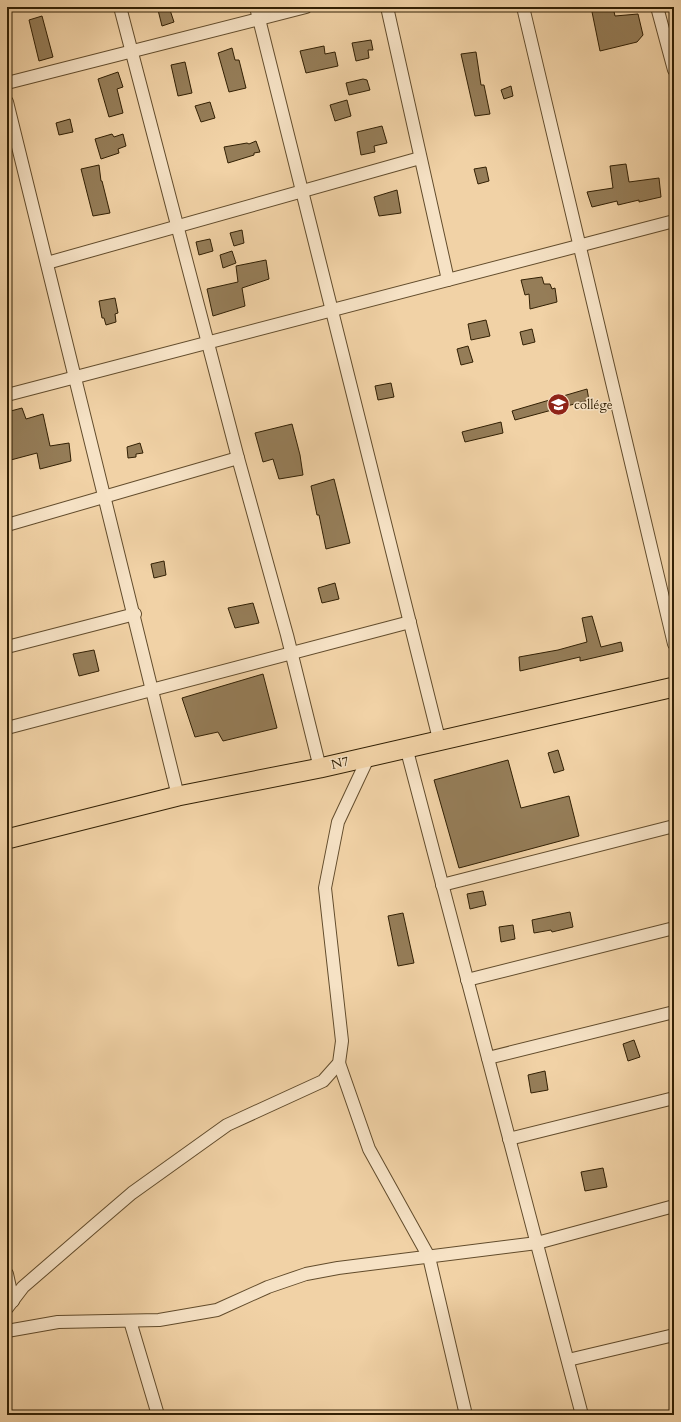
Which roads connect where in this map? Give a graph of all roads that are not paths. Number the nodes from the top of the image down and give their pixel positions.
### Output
1 (120, 7) edge
2 (306, 7) edge
3 (387, 7) edge
4 (523, 7) edge
5 (657, 7) edge
6 (258, 13) edge
7 (131, 51) junction
8 (674, 70) edge
9 (7, 83) edge
10 (7, 102) edge
11 (420, 158) junction
12 (302, 191) junction
13 (674, 221) edge
14 (178, 226) junction
15 (580, 246) junction
16 (47, 262) junction
17 (448, 280) junction
18 (332, 310) junction
19 (209, 342) junction
20 (75, 377) junction
21 (7, 395) edge
22 (238, 458) junction
23 (106, 496) junction
24 (7, 525) edge
25 (134, 614) junction
26 (410, 622) junction
27 (674, 644) edge
28 (7, 647) edge
29 (292, 653) junction
30 (674, 687) edge
31 (153, 690) junction
32 (7, 728) edge
33 (439, 739) junction
34 (406, 747) junction
35 (369, 756) junction
36 (320, 768) junction
37 (178, 796) junction
38 (674, 826) edge
39 (7, 839) edge
40 (442, 885) junction
41 (674, 928) edge
42 (468, 980) junction
43 (674, 1012) edge
44 (488, 1058) junction
45 (339, 1063) junction
46 (674, 1098) edge
47 (509, 1139) junction
48 (674, 1206) edge
49 (537, 1243) junction
50 (428, 1258) junction
51 (7, 1274) edge
52 (10, 1305) edge
53 (130, 1321) junction
54 (7, 1331) edge
55 (674, 1335) edge
56 (568, 1360) junction
57 (158, 1415) edge
58 (466, 1415) edge
59 (582, 1415) edge

1 - 7 street
2 - 6 street
3 - 11 street
4 - 15 street
5 - 8 street
6 - 7 street
6 - 12 street
7 - 9 street
7 - 14 street
10 - 16 street
11 - 12 street
11 - 17 street
12 - 14 street
12 - 18 street
13 - 15 street
14 - 16 street
14 - 19 street
15 - 17 street
15 - 27 street
16 - 20 street
17 - 18 street
18 - 19 street
18 - 26 street
19 - 20 street
19 - 22 street
20 - 21 street
20 - 23 street
22 - 23 street
22 - 29 street
23 - 24 street
23 - 25 street
25 - 28 street
25 - 31 street
26 - 29 street
26 - 33 street
29 - 31 street
29 - 36 street
30 - 33 main road, N7
31 - 32 street
31 - 37 street
33 - 34 main road, N7
34 - 35 main road, N7
34 - 40 street
35 - 36 main road, N7
35 - 45 street
36 - 37 main road, N7
37 - 39 main road, N7
38 - 40 street
40 - 42 street
41 - 42 street
42 - 44 street
43 - 44 street
44 - 47 street
45 - 50 street
45 - 52 street
46 - 47 street
47 - 49 street
48 - 49 street
49 - 50 street
49 - 56 street
50 - 53 street
50 - 58 street
51 - 52 street
53 - 54 street
53 - 57 street
55 - 56 street
56 - 59 street

